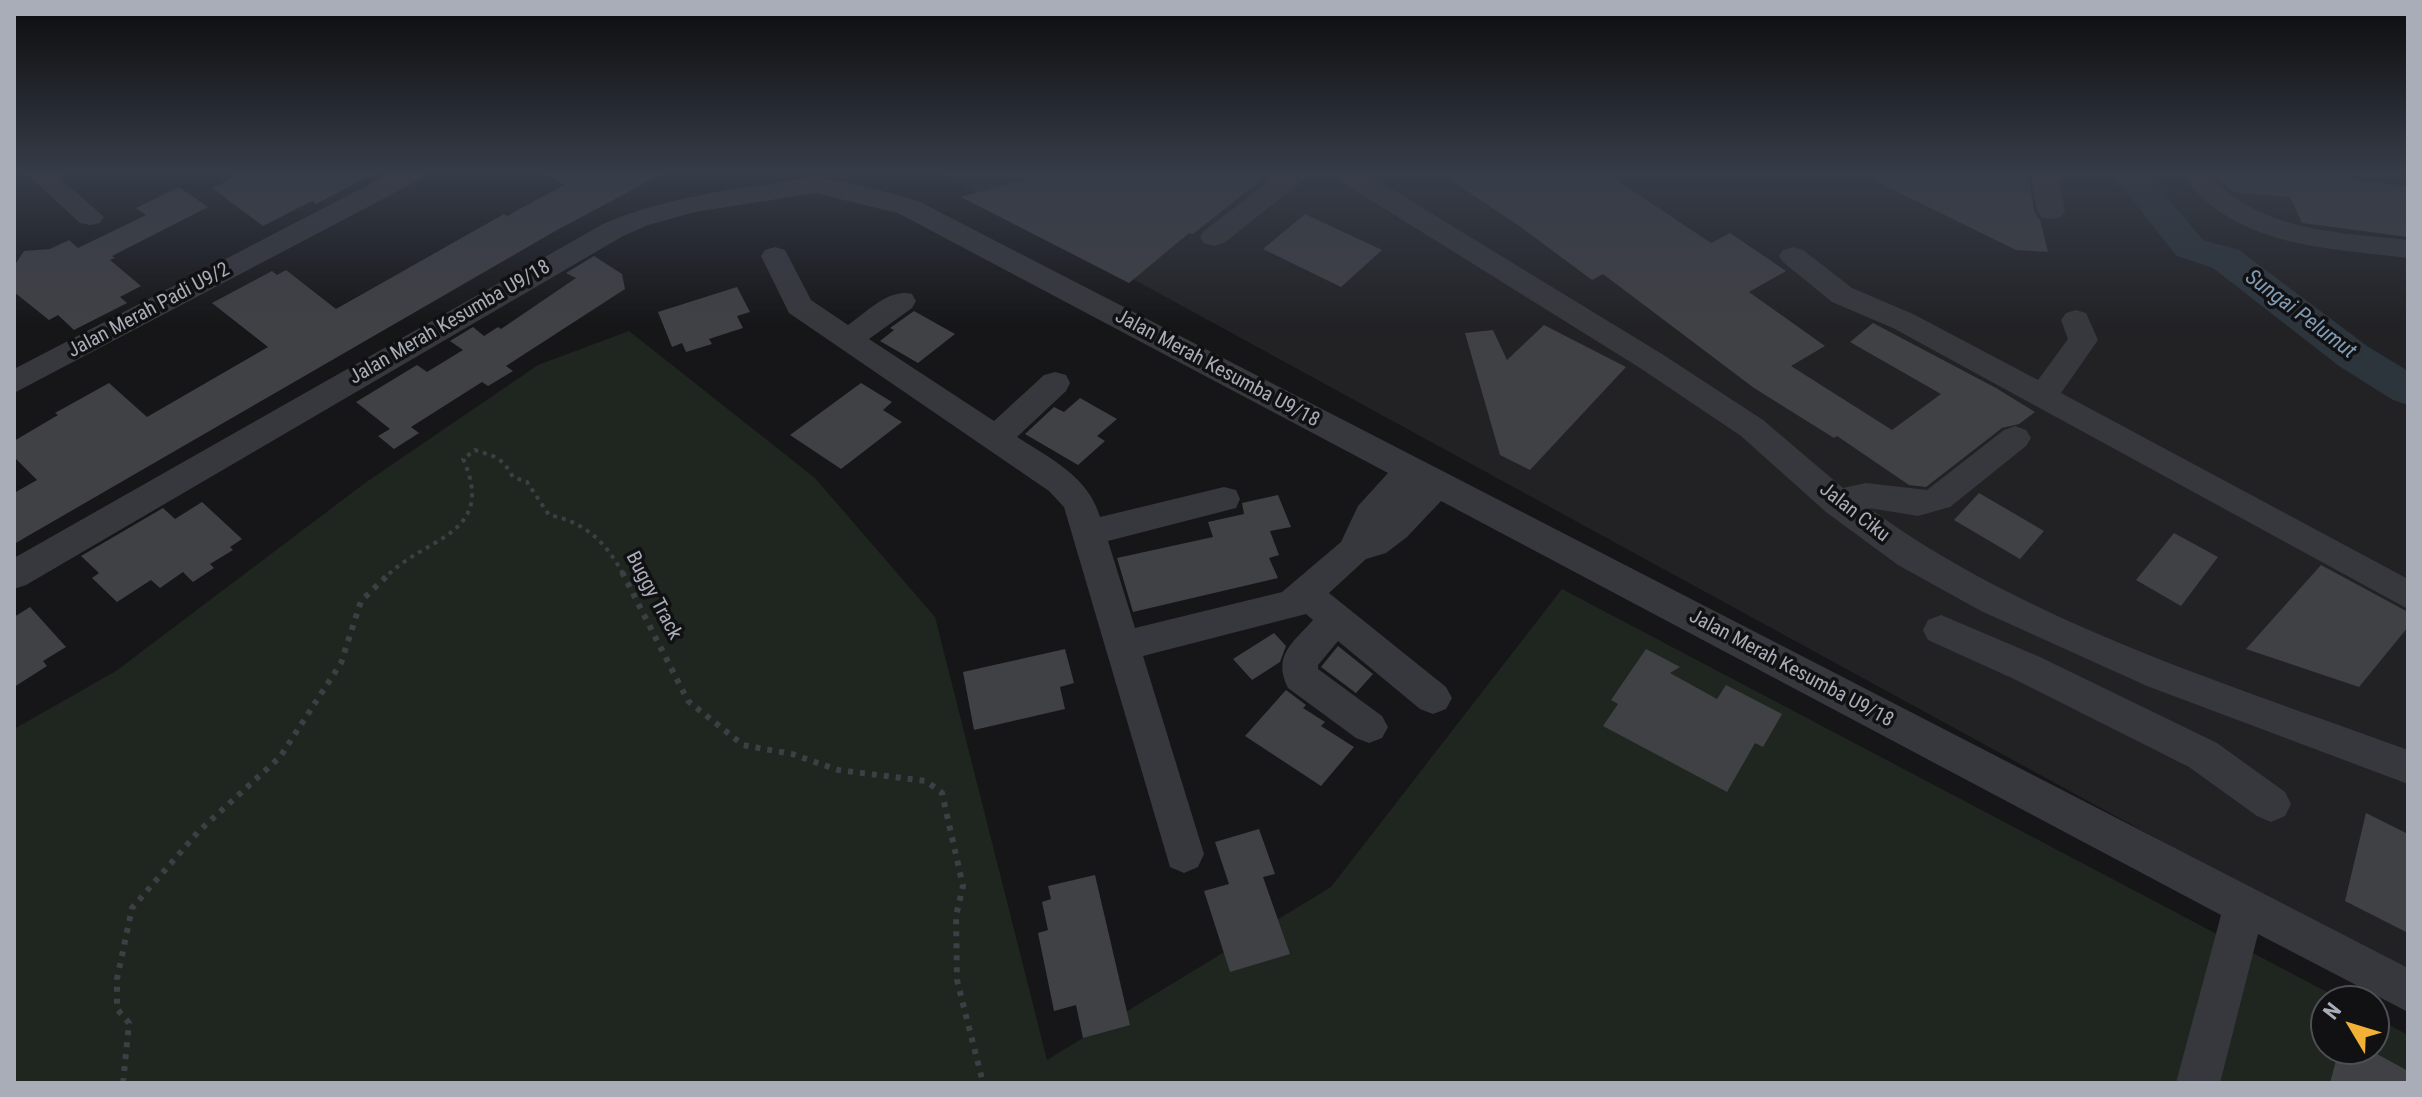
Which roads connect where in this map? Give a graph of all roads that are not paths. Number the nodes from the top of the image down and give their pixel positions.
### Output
1 (315, 224) edge
2 (626, 224) edge
3 (941, 224) edge
4 (1229, 224) edge
5 (1429, 224) edge
6 (2264, 224) edge
7 (1214, 237) dead end
8 (2408, 249) edge
9 (775, 256) dead end
10 (1793, 256) dead end
11 (902, 301) dead end
12 (2076, 320) dead end
13 (849, 339) junction
14 (14, 382) edge
15 (1055, 383) dead end
16 (2042, 397) junction
17 (996, 438) junction
18 (2015, 438) dead end
19 (1424, 477) junction
20 (1224, 499) dead end
21 (1838, 503) junction
22 (1088, 533) junction
23 (14, 575) edge
24 (1306, 594) junction
25 (2408, 595) edge
26 (1336, 619) junction
27 (1941, 630) dead end
28 (1123, 646) junction
29 (2160, 675) junction
30 (1433, 698) dead end
31 (1369, 727) dead end
32 (2149, 728) junction
33 (2408, 767) edge
34 (2271, 804) dead end
35 (1184, 854) dead end
36 (2244, 906) junction
37 (2408, 991) edge
38 (2198, 1083) edge

1 - 14 street, Jalan Merah Padi U9/2
2 - 23 street, Jalan Merah Kesumba U9/18
3 - 19 street, Jalan Merah Kesumba U9/18
4 - 7 street
5 - 21 street, Jalan Ciku
6 - 8 street
9 - 13 street
10 - 16 street
11 - 13 street
12 - 16 street
13 - 17 street
15 - 17 street
16 - 25 street
17 - 22 street
18 - 21 street
19 - 24 street
19 - 36 street, Jalan Merah Kesumba U9/18
20 - 22 street
21 - 29 street, Jalan Ciku
22 - 28 street
24 - 26 street
24 - 28 street
26 - 30 street
26 - 31 street
27 - 32 street
28 - 35 street
29 - 32 street
29 - 33 street, Jalan Ciku
32 - 34 street
36 - 37 street, Jalan Merah Kesumba U9/18
36 - 38 street

